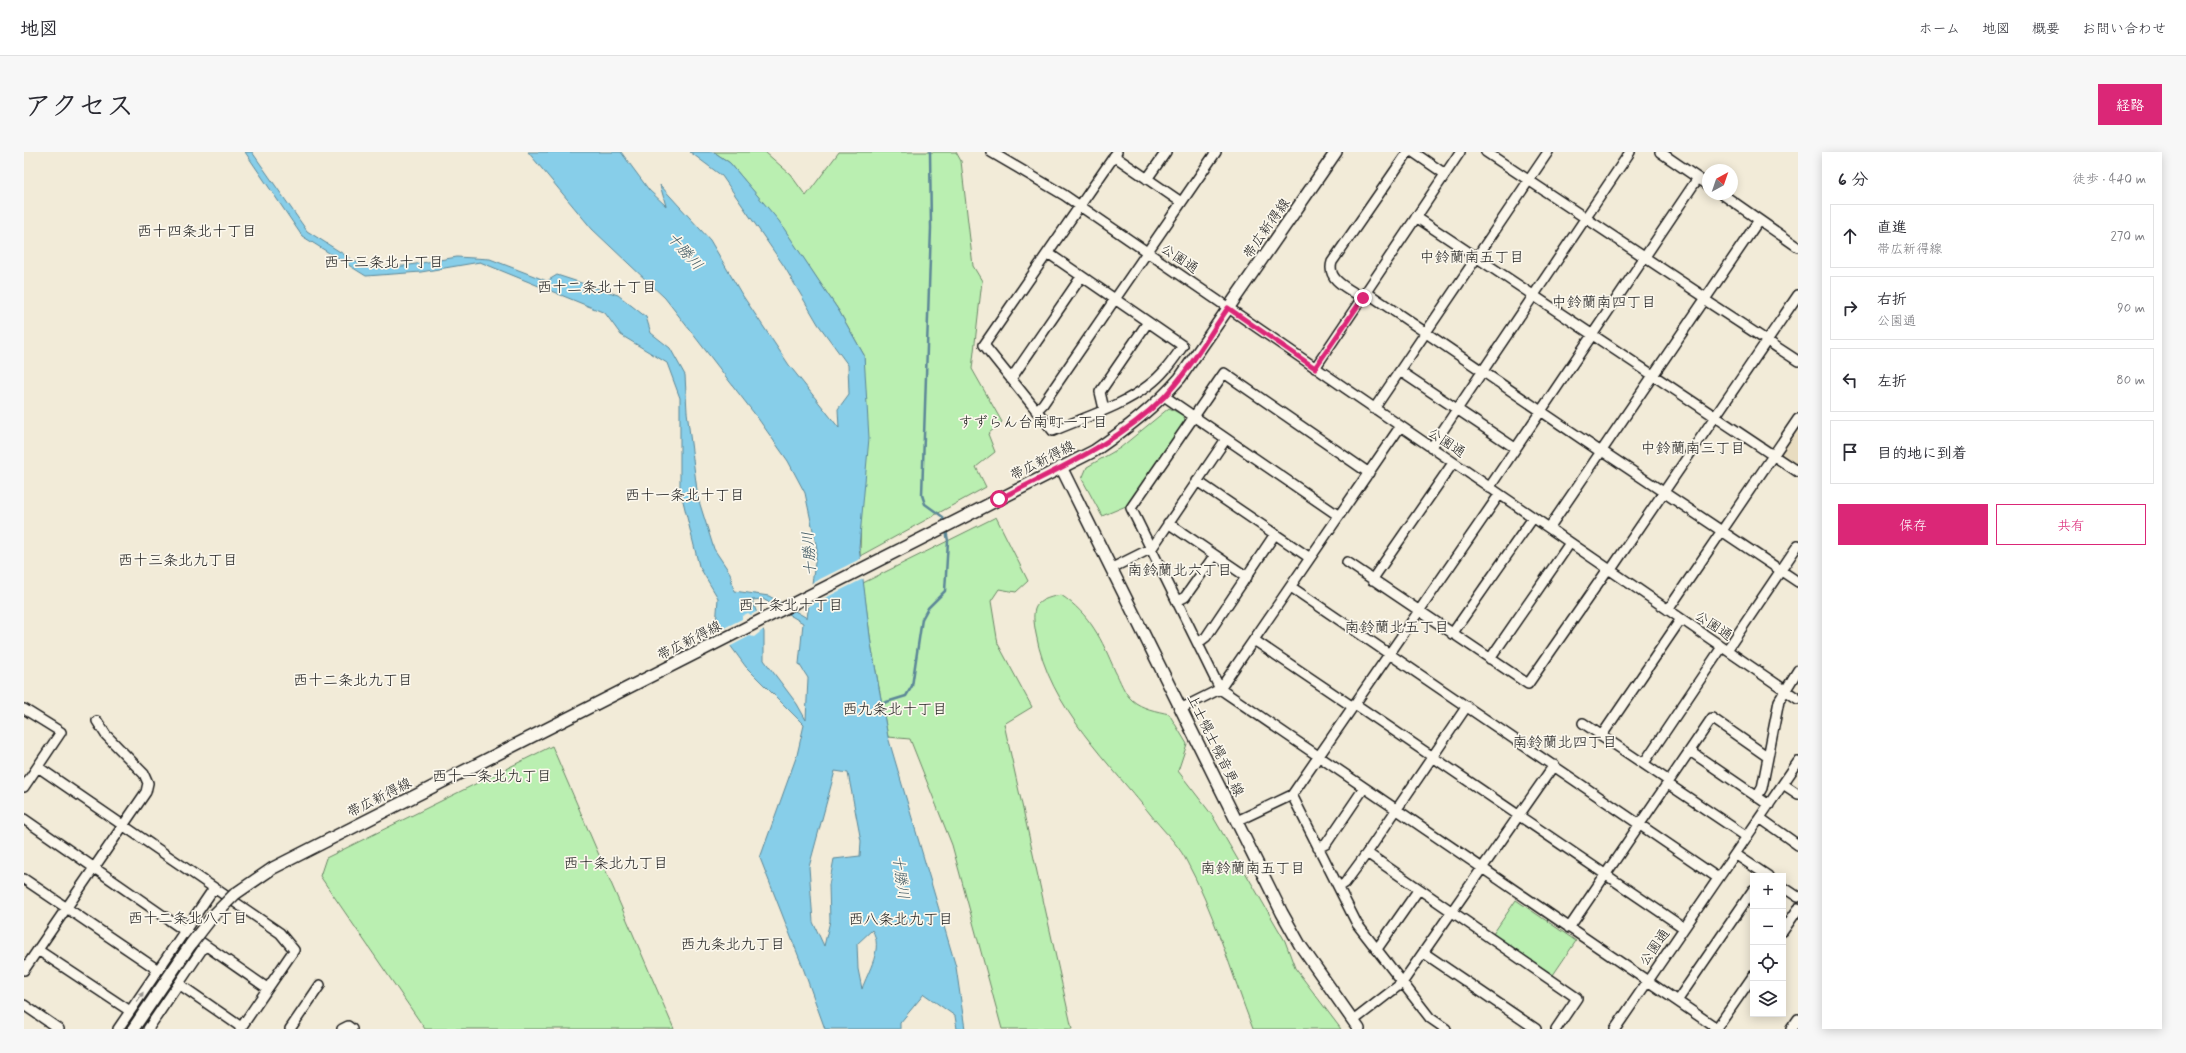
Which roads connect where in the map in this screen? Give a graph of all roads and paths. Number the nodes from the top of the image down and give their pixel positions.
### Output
1 (991, 152) edge
2 (1166, 152) edge
3 (1216, 152) edge
4 (1336, 152) edge
5 (1408, 152) edge
6 (1413, 152) edge
7 (1460, 152) edge
8 (1486, 152) edge
9 (1548, 152) edge
10 (1630, 152) edge
11 (1660, 152) edge
12 (1115, 154) edge
13 (1445, 174) junction
14 (1698, 178) junction
15 (1147, 179) junction
16 (1528, 181) junction
17 (1702, 181) edge
18 (1731, 200) edge
19 (1181, 202) junction
20 (1080, 207) junction
21 (1416, 217) junction
22 (1586, 219) junction
23 (1759, 220) junction
24 (1798, 246) edge
25 (1147, 253) junction
26 (1048, 254) junction
27 (1477, 258) junction
28 (1645, 258) junction
29 (1081, 277) junction
30 (1364, 295) junction
31 (1534, 296) junction
32 (1798, 296) edge
33 (1705, 299) junction
34 (1115, 300) junction
35 (1228, 308) junction
36 (1148, 322) junction
37 (1426, 333) junction
38 (1592, 335) junction
39 (1767, 341) junction
40 (1798, 361) edge
41 (1315, 368) junction
42 (1400, 371) junction
43 (1483, 372) junction
44 (1654, 376) junction
45 (1010, 379) junction
46 (1164, 396) junction
47 (1374, 409) junction
48 (1458, 409) junction
49 (1104, 410) junction
50 (1036, 411) junction
51 (1541, 412) junction
52 (1194, 416) junction
53 (1715, 417) junction
54 (1798, 419) edge
55 (1400, 427) junction
56 (1226, 439) junction
57 (1431, 448) junction
58 (1516, 448) junction
59 (1601, 452) junction
60 (1773, 455) junction
61 (1453, 463) junction
62 (1061, 467) junction
63 (1798, 472) edge
64 (1369, 473) junction
65 (1197, 481) junction
66 (1489, 488) junction
67 (1665, 493) junction
68 (1499, 495) junction
69 (1339, 516) junction
70 (1533, 518) junction
71 (1168, 523) junction
72 (1549, 528) junction
73 (1722, 532) junction
74 (1275, 534) junction
75 (1570, 543) junction
76 (1798, 545) edge
77 (1152, 548) junction
78 (1214, 556) junction
79 (1310, 558) junction
80 (1346, 562) dead end
81 (1112, 568) junction
82 (1609, 570) junction
83 (1780, 571) junction
84 (1246, 577) junction
85 (1372, 580) junction
86 (1798, 582) edge
87 (1291, 587) junction
88 (1177, 601) junction
89 (1668, 610) junction
90 (1418, 611) junction
91 (1681, 619) junction
92 (1452, 634) junction
93 (1254, 640) junction
94 (1198, 643) junction
95 (1724, 648) junction
96 (1389, 654) junction
97 (1490, 659) junction
98 (1798, 670) edge
99 (1220, 689) junction
100 (1784, 690) junction
101 (1798, 699) edge
102 (1354, 705) junction
103 (1467, 706) junction
104 (1182, 708) junction
105 (24, 709) edge
106 (97, 721) dead end
107 (1583, 723) dead end
108 (1602, 735) junction
109 (1690, 751) junction
110 (1433, 756) junction
111 (1319, 757) junction
112 (1768, 757) junction
113 (1798, 762) edge
114 (1644, 763) junction
115 (1554, 765) junction
116 (38, 767) junction
117 (1668, 783) junction
118 (1783, 784) junction
119 (24, 787) edge
120 (1364, 788) junction
121 (1798, 794) edge
122 (1292, 795) junction
123 (1757, 797) junction
124 (1769, 805) junction
125 (1396, 810) junction
126 (1520, 815) junction
127 (24, 818) edge
128 (1760, 818) junction
129 (1237, 821) junction
130 (1640, 824) junction
131 (123, 826) junction
132 (1747, 837) junction
133 (1798, 844) edge
134 (1318, 848) junction
135 (1367, 853) junction
136 (1735, 854) junction
137 (94, 867) junction
138 (1482, 869) junction
139 (1762, 873) edge
140 (1606, 875) junction
141 (1718, 878) junction
142 (24, 879) edge
143 (1339, 887) junction
144 (214, 888) junction
145 (1786, 888) edge
146 (1420, 889) junction
147 (1750, 894) edge
148 (1798, 897) edge
149 (66, 909) junction
150 (1798, 909) edge
151 (1452, 912) junction
152 (1786, 927) edge
153 (1568, 928) junction
154 (1684, 928) junction
155 (186, 930) junction
156 (205, 945) junction
157 (1377, 949) junction
158 (38, 950) junction
159 (1424, 953) junction
160 (24, 970) edge
161 (158, 970) junction
162 (1750, 981) edge
163 (1647, 982) junction
164 (1402, 983) junction
165 (179, 984) junction
166 (320, 985) dead end
167 (267, 988) junction
168 (1677, 1001) junction
169 (24, 1005) edge
170 (130, 1011) junction
171 (1798, 1018) edge
172 (1356, 1025) edge
173 (152, 1028) edge
174 (240, 1028) edge
175 (59, 1029) edge
176 (118, 1029) edge
177 (133, 1029) edge
178 (290, 1029) edge
179 (342, 1029) edge
180 (352, 1029) edge
181 (1446, 1029) edge
182 (1536, 1029) edge
183 (1556, 1029) edge
184 (1615, 1029) edge
185 (1718, 1029) edge
186 (1791, 1029) edge

1 - 20 street, 公園通
2 - 15 street
3 - 19 street
4 - 35 main road, 帯広新得線
5 - 30 street
6 - 13 street
7 - 13 street
8 - 16 street
9 - 16 street
10 - 22 street
11 - 14 street
12 - 15 street
12 - 20 street
13 - 21 street
14 - 17 street
14 - 28 street
15 - 19 street
16 - 22 street
16 - 27 street
18 - 23 street
19 - 25 street
20 - 25 street, 公園通
20 - 26 street
21 - 27 street
21 - 30 street
22 - 28 street
22 - 31 street
23 - 24 street
23 - 33 street
25 - 34 street
25 - 35 street, 公園通
26 - 29 street
26 - 45 street
27 - 31 street
27 - 37 street
28 - 33 street
28 - 38 street
29 - 34 street
29 - 45 street
30 - 37 street
30 - 41 street
31 - 38 street
31 - 43 street
32 - 39 street
33 - 39 street
33 - 44 street
34 - 36 street
34 - 50 street
35 - 41 street, 公園通
35 - 46 main road, 帯広新得線
36 - 49 street
36 - 49 street
37 - 42 street
37 - 43 street
38 - 44 street
38 - 51 street
39 - 40 street
39 - 53 street
41 - 47 street, 公園通
42 - 47 street
42 - 48 street
43 - 48 street
43 - 51 street
44 - 53 street
44 - 59 street
45 - 50 street
46 - 52 street
46 - 62 main road, 帯広新得線
47 - 55 street, 公園通
48 - 57 street
48 - 58 street
49 - 50 street
51 - 58 street
51 - 59 street
52 - 56 street
52 - 64 street
52 - 77 street
53 - 60 street
53 - 67 street
54 - 60 street
55 - 57 street, 公園通
55 - 64 street
56 - 65 street
56 - 69 street
57 - 61 street, 公園通
58 - 66 street
59 - 67 street
59 - 72 street
60 - 63 street
60 - 73 street
61 - 66 street, 公園通
61 - 85 street
62 - 81 main road, 上士幌士幌音更線
62 - 177 main road, 帯広新得線, bridge
64 - 69 street
65 - 71 street
65 - 74 street
66 - 68 street, 公園通
67 - 73 street
67 - 82 street
68 - 70 street, 公園通
68 - 90 street
69 - 79 street
70 - 72 street, 公園通
70 - 92 street
71 - 77 street
71 - 78 street
72 - 75 street, 公園通
73 - 83 street
73 - 89 street
74 - 79 street
74 - 84 street
75 - 82 street, 公園通
75 - 97 street
76 - 83 street
77 - 81 street
77 - 88 street
78 - 84 street
78 - 88 street
79 - 87 street
80 - 85 street
81 - 104 main road, 上士幌士幌音更線
82 - 89 street, 公園通
82 - 97 street
83 - 86 street
83 - 95 street
84 - 94 street
85 - 90 street
87 - 93 street
87 - 96 street
88 - 94 street
89 - 91 street, 公園通
90 - 92 street
90 - 96 street
91 - 95 street, 公園通
91 - 108 street
92 - 97 street
93 - 99 street
93 - 102 street
94 - 99 street
95 - 100 street, 公園通
95 - 114 street
96 - 102 street
96 - 103 street
98 - 100 street
99 - 104 street
99 - 111 street
100 - 101 street, 公園通
100 - 112 street
102 - 110 street
102 - 111 street
103 - 110 street
103 - 115 street
104 - 129 main road, 上士幌士幌音更線
105 - 116 street
106 - 131 street
107 - 108 street
108 - 114 street
109 - 112 street
109 - 117 street
109 - 123 street
110 - 125 street
110 - 126 street
111 - 120 street
111 - 122 street
112 - 123 street
113 - 118 street, 公園通
114 - 117 street
115 - 126 street
115 - 130 street
116 - 119 street
116 - 131 street
117 - 130 street
117 - 132 street
118 - 121 street
118 - 124 street, 公園通
120 - 125 street
120 - 134 street
122 - 129 street
122 - 134 street
123 - 124 street
124 - 128 street, 公園通
125 - 135 street
125 - 138 street
126 - 138 street
126 - 140 street
127 - 137 street
128 - 132 street, 公園通
128 - 133 street
129 - 172 main road, 上士幌士幌音更線
130 - 140 street
130 - 141 street
131 - 137 street
131 - 144 street
132 - 136 street, 公園通
134 - 143 street
135 - 143 street
135 - 146 street
136 - 139 street
136 - 141 street, 公園通
137 - 149 street
137 - 155 street
138 - 151 street
138 - 153 street
140 - 153 street
140 - 154 street
141 - 154 street, 公園通
142 - 149 street
143 - 157 street
144 - 155 street
144 - 167 street
145 - 148 street
146 - 151 street
146 - 157 street
147 - 168 street
149 - 158 street
149 - 161 street
150 - 152 street
151 - 159 street
151 - 183 street
153 - 163 street
154 - 163 street, 公園通
155 - 156 street
155 - 161 street
156 - 165 street
156 - 167 street
157 - 164 street
158 - 160 street
158 - 170 street
159 - 164 street
159 - 182 street
170 -> 161 street
162 - 185 street
163 - 168 street
163 - 184 street, 公園通
164 - 172 street
164 - 181 street
165 - 173 street
165 - 174 street
166 - 178 street
167 - 174 street
168 - 185 street
169 - 175 street
170 - 176 street
171 - 186 street
179 - 180 street

